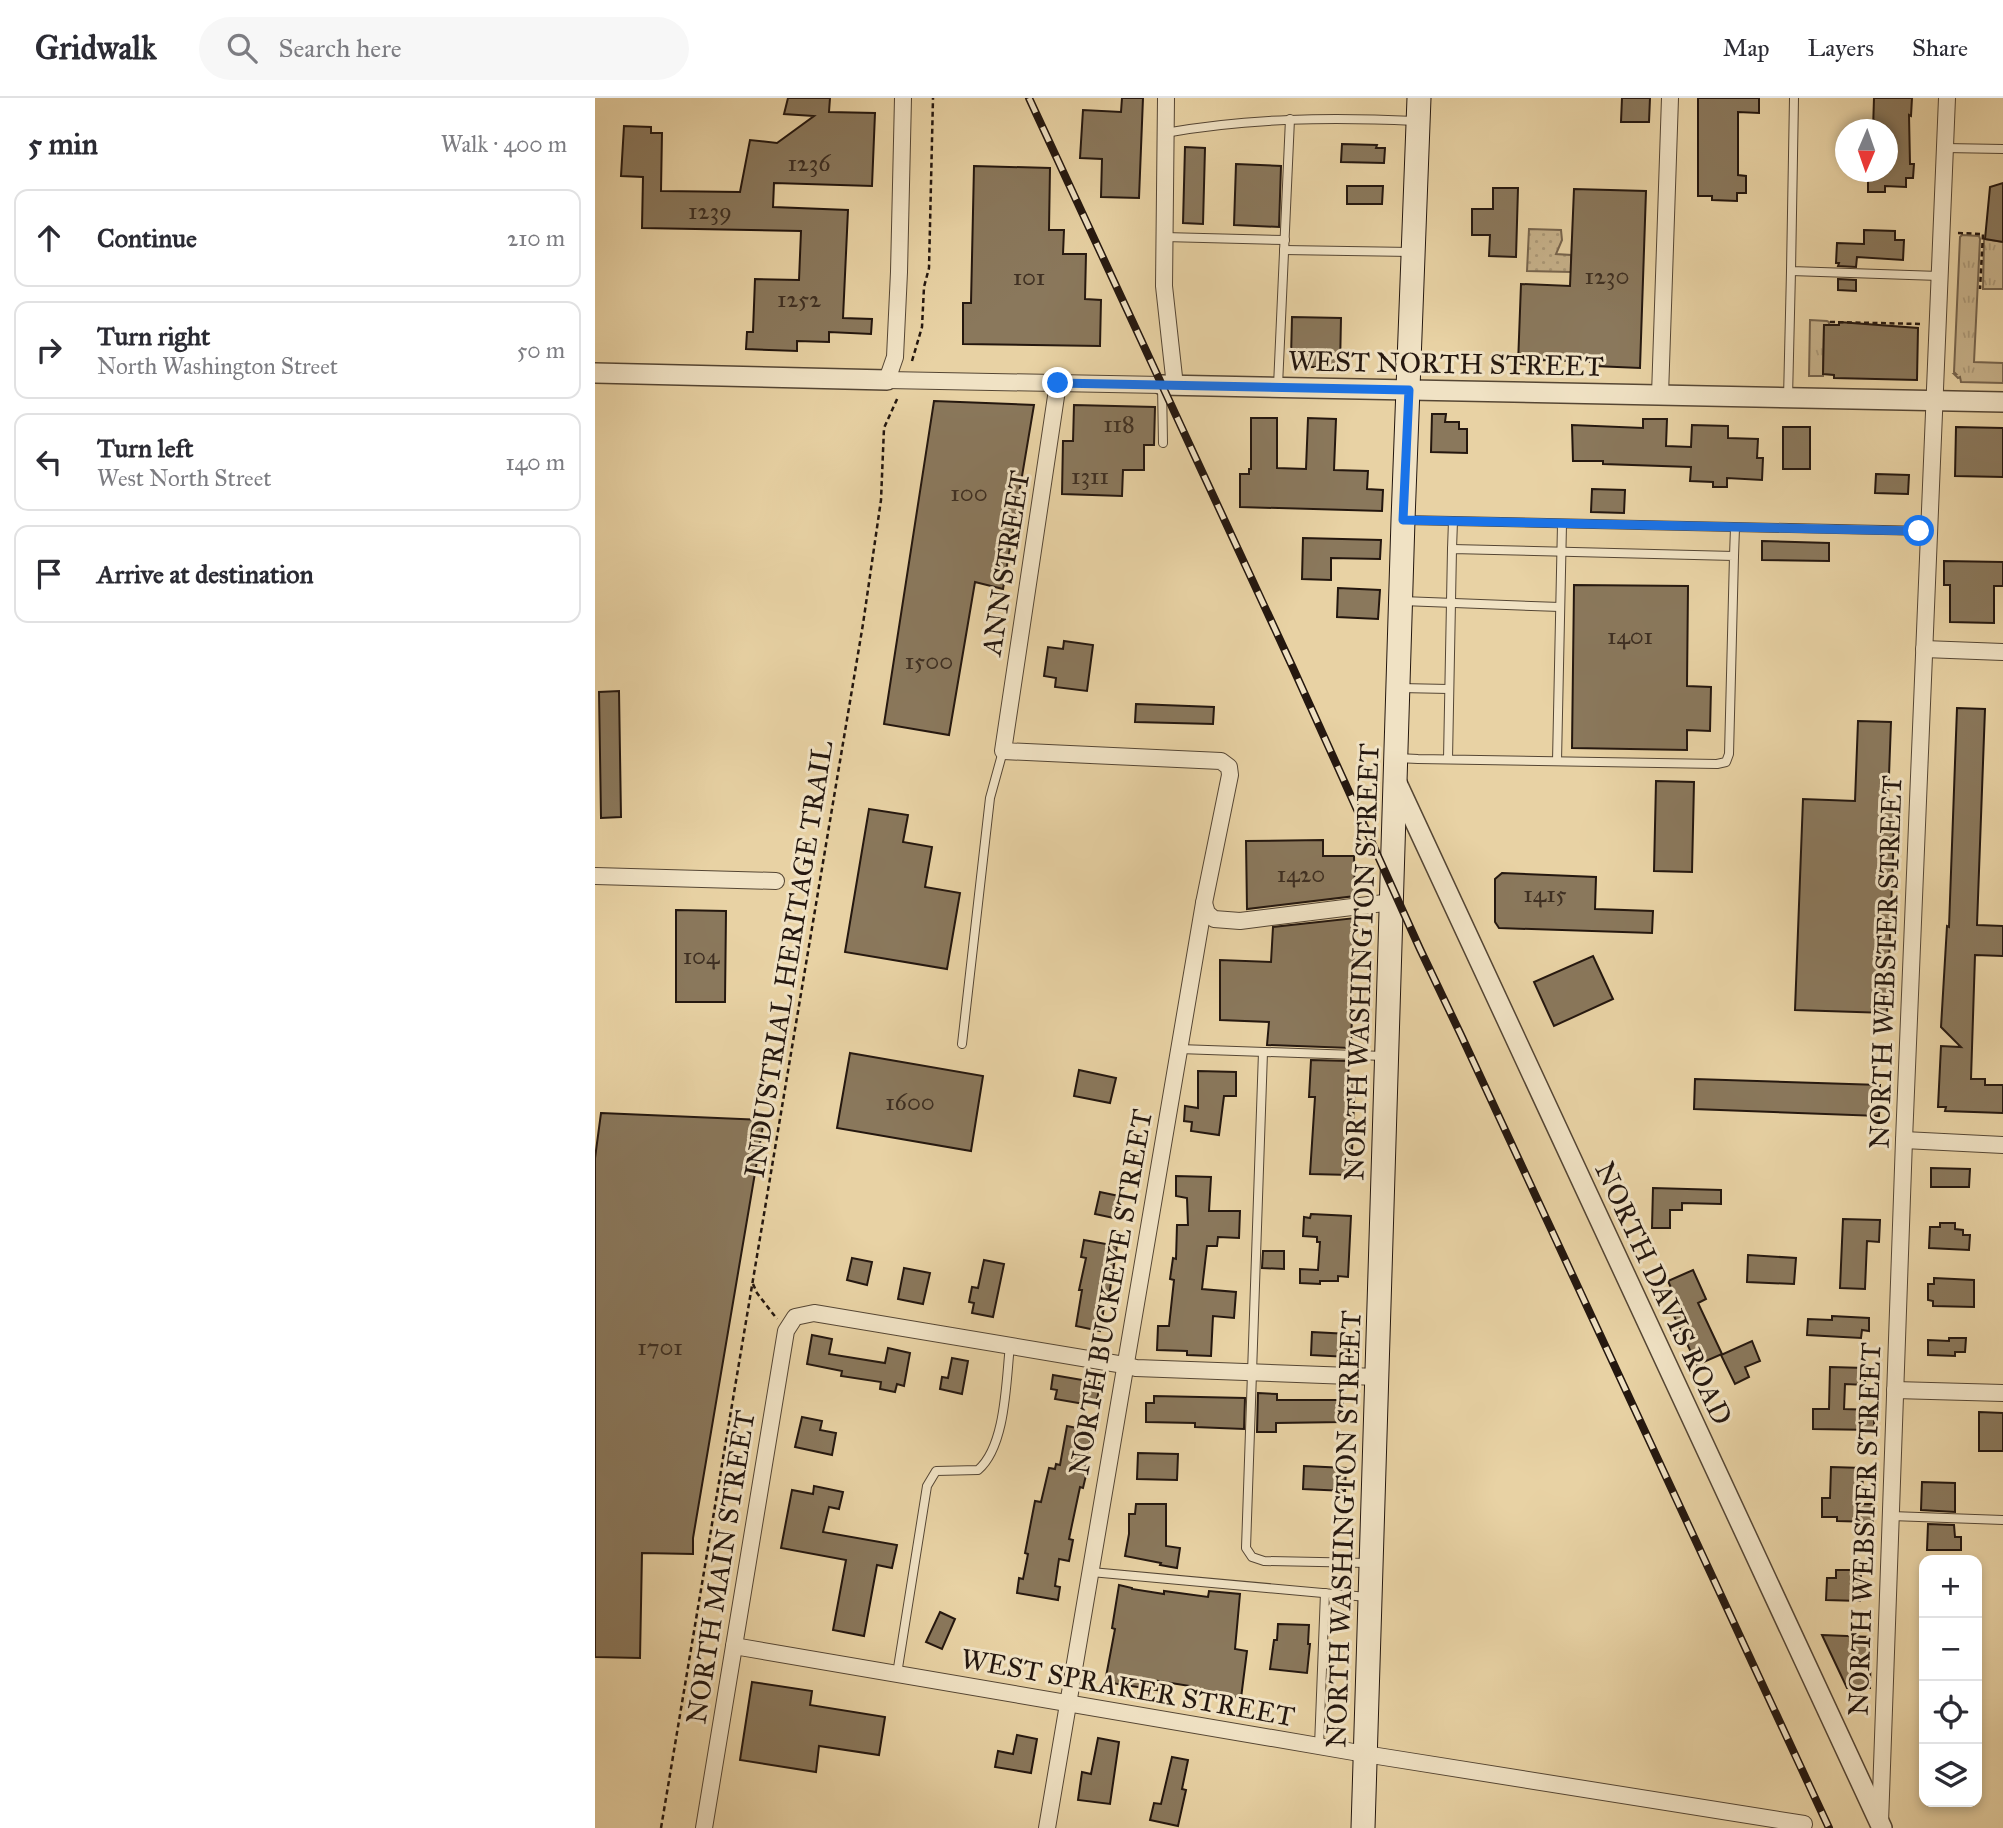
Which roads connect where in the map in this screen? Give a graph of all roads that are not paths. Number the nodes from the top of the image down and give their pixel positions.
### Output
1 (903, 98) edge
2 (1166, 98) edge
3 (1670, 98) edge
4 (1794, 98) edge
5 (1947, 98) edge
6 (1418, 109) edge
7 (1290, 119) junction
8 (1165, 133) junction
9 (1945, 148) junction
10 (2003, 149) edge
11 (1164, 237) junction
12 (1285, 240) junction
13 (1284, 250) junction
14 (1413, 252) junction
15 (1791, 271) junction
16 (1939, 276) junction
17 (595, 373) edge
18 (896, 380) junction
19 (1058, 383) junction
20 (1168, 385) junction
21 (1277, 387) junction
22 (1409, 390) junction
23 (1660, 395) junction
24 (1788, 398) junction
25 (1933, 401) junction
26 (2003, 402) edge
27 (1163, 443) dead end
28 (1403, 520) junction
29 (1453, 521) junction
30 (1562, 524) junction
31 (1735, 528) junction
32 (1929, 531) junction
33 (1452, 549) junction
34 (1562, 552) junction
35 (1734, 556) junction
36 (1401, 600) junction
37 (1451, 603) junction
38 (1560, 607) junction
39 (1924, 649) junction
40 (2003, 652) edge
41 (1399, 688) junction
42 (1449, 689) junction
43 (1003, 751) junction
44 (1448, 759) junction
45 (1557, 761) junction
46 (1397, 769) junction
47 (595, 876) edge
48 (776, 881) dead end
49 (1392, 902) junction
50 (1203, 903) junction
51 (962, 1044) dead end
52 (1179, 1049) junction
53 (1263, 1052) junction
54 (1387, 1056) junction
55 (1904, 1140) junction
56 (2003, 1145) edge
57 (1010, 1344) junction
58 (1125, 1365) junction
59 (1251, 1373) junction
60 (1377, 1377) junction
61 (1895, 1390) junction
62 (2003, 1394) edge
63 (1890, 1516) junction
64 (2003, 1520) edge
65 (1371, 1563) junction
66 (1089, 1572) junction
67 (1325, 1593) junction
68 (1370, 1597) junction
69 (734, 1646) junction
70 (897, 1674) junction
71 (1067, 1704) junction
72 (1318, 1746) junction
73 (1365, 1754) junction
74 (1804, 1824) dead end
75 (1880, 1827) edge
76 (703, 1828) edge
77 (1047, 1828) edge
78 (1363, 1828) edge

1 - 18 street
2 - 8 street
3 - 23 street
4 - 15 lane
5 - 9 street, NORTH WEBSTER STREET
6 - 7 lane
6 - 14 main road, NORTH WASHINGTON STREET
7 - 8 lane
7 - 12 lane
8 - 11 street
9 - 10 lane
9 - 16 street, NORTH WEBSTER STREET
11 - 12 lane
11 - 20 street
12 - 13 lane
13 - 14 lane
13 - 21 lane
14 - 22 main road, NORTH WASHINGTON STREET
15 - 16 lane
15 - 24 lane
16 - 25 street, NORTH WEBSTER STREET
17 - 18 street
18 - 19 street, WEST NORTH STREET
19 - 20 street, WEST NORTH STREET
19 - 43 street, ANN STREET
20 - 21 street, WEST NORTH STREET
20 - 27 lane
21 - 22 street, WEST NORTH STREET
22 - 23 street, WEST NORTH STREET
22 - 28 main road, NORTH WASHINGTON STREET
23 - 24 street, WEST NORTH STREET
24 - 25 street, WEST NORTH STREET
25 - 26 street, WEST NORTH STREET
25 - 32 street, NORTH WEBSTER STREET
28 - 29 lane
28 - 36 main road, NORTH WASHINGTON STREET
29 - 30 lane
29 - 33 lane
30 - 31 lane
30 - 34 lane
31 - 32 lane
31 - 35 lane
32 - 39 street, NORTH WEBSTER STREET
33 - 34 lane
33 - 37 lane
34 - 35 lane
34 - 38 lane
35 - 45 lane
36 - 37 lane
36 - 41 main road, NORTH WASHINGTON STREET
37 - 38 lane
37 - 42 lane
38 - 45 lane
39 - 40 street
39 - 55 street, NORTH WEBSTER STREET
41 - 42 lane
41 - 46 main road, NORTH WASHINGTON STREET
42 - 44 lane
43 - 50 street, NORTH BUCKEYE STREET
43 - 51 lane
44 - 45 lane
44 - 46 lane
46 - 49 main road, NORTH WASHINGTON STREET
46 - 75 street, NORTH DAVIS ROAD
47 - 48 street
49 - 50 street
49 - 54 main road, NORTH WASHINGTON STREET
50 - 52 street, NORTH BUCKEYE STREET
52 - 53 lane
52 - 58 street, NORTH BUCKEYE STREET
53 - 54 lane
53 - 59 lane
54 - 60 main road, NORTH WASHINGTON STREET
55 - 56 street
55 - 61 street, NORTH WEBSTER STREET
57 - 58 street
57 - 69 street, NORTH MAIN STREET
57 - 70 lane
58 - 59 street
58 - 66 street, NORTH BUCKEYE STREET
59 - 60 street
59 - 65 lane
60 - 65 main road, NORTH WASHINGTON STREET
61 - 62 street
61 - 63 street, NORTH WEBSTER STREET
63 - 64 lane
63 - 75 street, NORTH WEBSTER STREET
65 - 68 main road, NORTH WASHINGTON STREET
66 - 67 lane
66 - 71 street, NORTH BUCKEYE STREET
67 - 68 lane
67 - 72 lane
68 - 73 main road, NORTH WASHINGTON STREET
69 - 70 street, WEST SPRAKER STREET
69 - 76 street, NORTH MAIN STREET
70 - 71 street, WEST SPRAKER STREET
71 - 72 street, WEST SPRAKER STREET
71 - 77 street, NORTH BUCKEYE STREET
72 - 73 street, WEST SPRAKER STREET
73 - 74 street, WEST SPRAKER STREET
73 - 78 main road, NORTH WASHINGTON STREET

